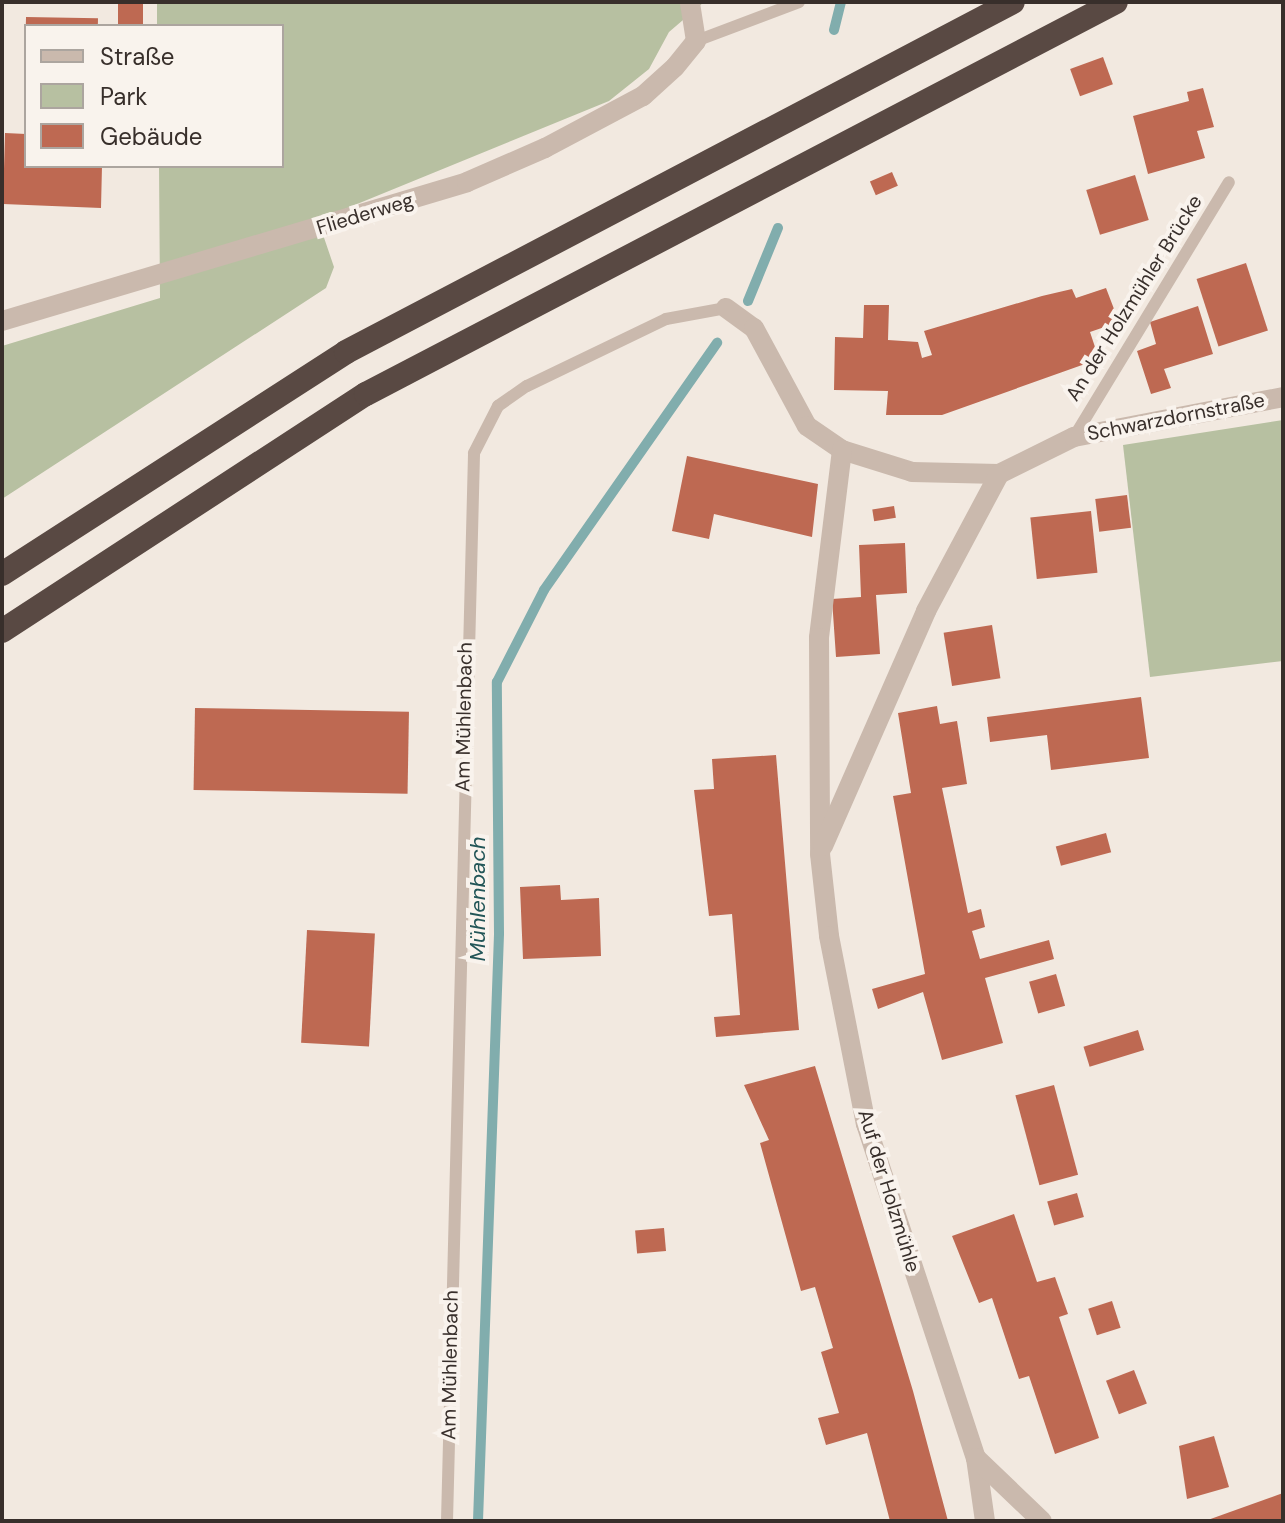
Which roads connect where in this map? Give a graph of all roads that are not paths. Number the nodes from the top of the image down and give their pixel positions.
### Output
1 (690, 2) edge
2 (799, 2) edge
3 (1013, 2) edge
4 (1116, 2) edge
5 (696, 41) junction
6 (1229, 182) dead end
7 (726, 308) joint
8 (2, 321) edge
9 (1283, 397) edge
10 (1074, 437) junction
11 (842, 450) junction
12 (999, 474) junction
13 (2, 574) edge
14 (2, 631) edge
15 (820, 854) junction
16 (976, 1458) junction
17 (447, 1521) edge
18 (985, 1521) edge
19 (1042, 1521) edge

1 - 5 street
2 - 5 lane
3 - 13 highway
4 - 14 highway
5 - 8 street, Fliederweg
6 - 10 lane, An der Holzmühler Brücke
7 - 11 street, Am Mühlenbach
7 - 17 lane, Am Mühlenbach
9 - 10 street, Schwarzdornstraße
10 - 12 street, Schwarzdornstraße
11 - 12 street, Schwarzdornstraße
11 - 15 street, Auf der Holzmühle
12 - 15 street
15 - 16 street, Auf der Holzmühle
16 - 18 street, Auf der Holzmühle
16 - 19 street

